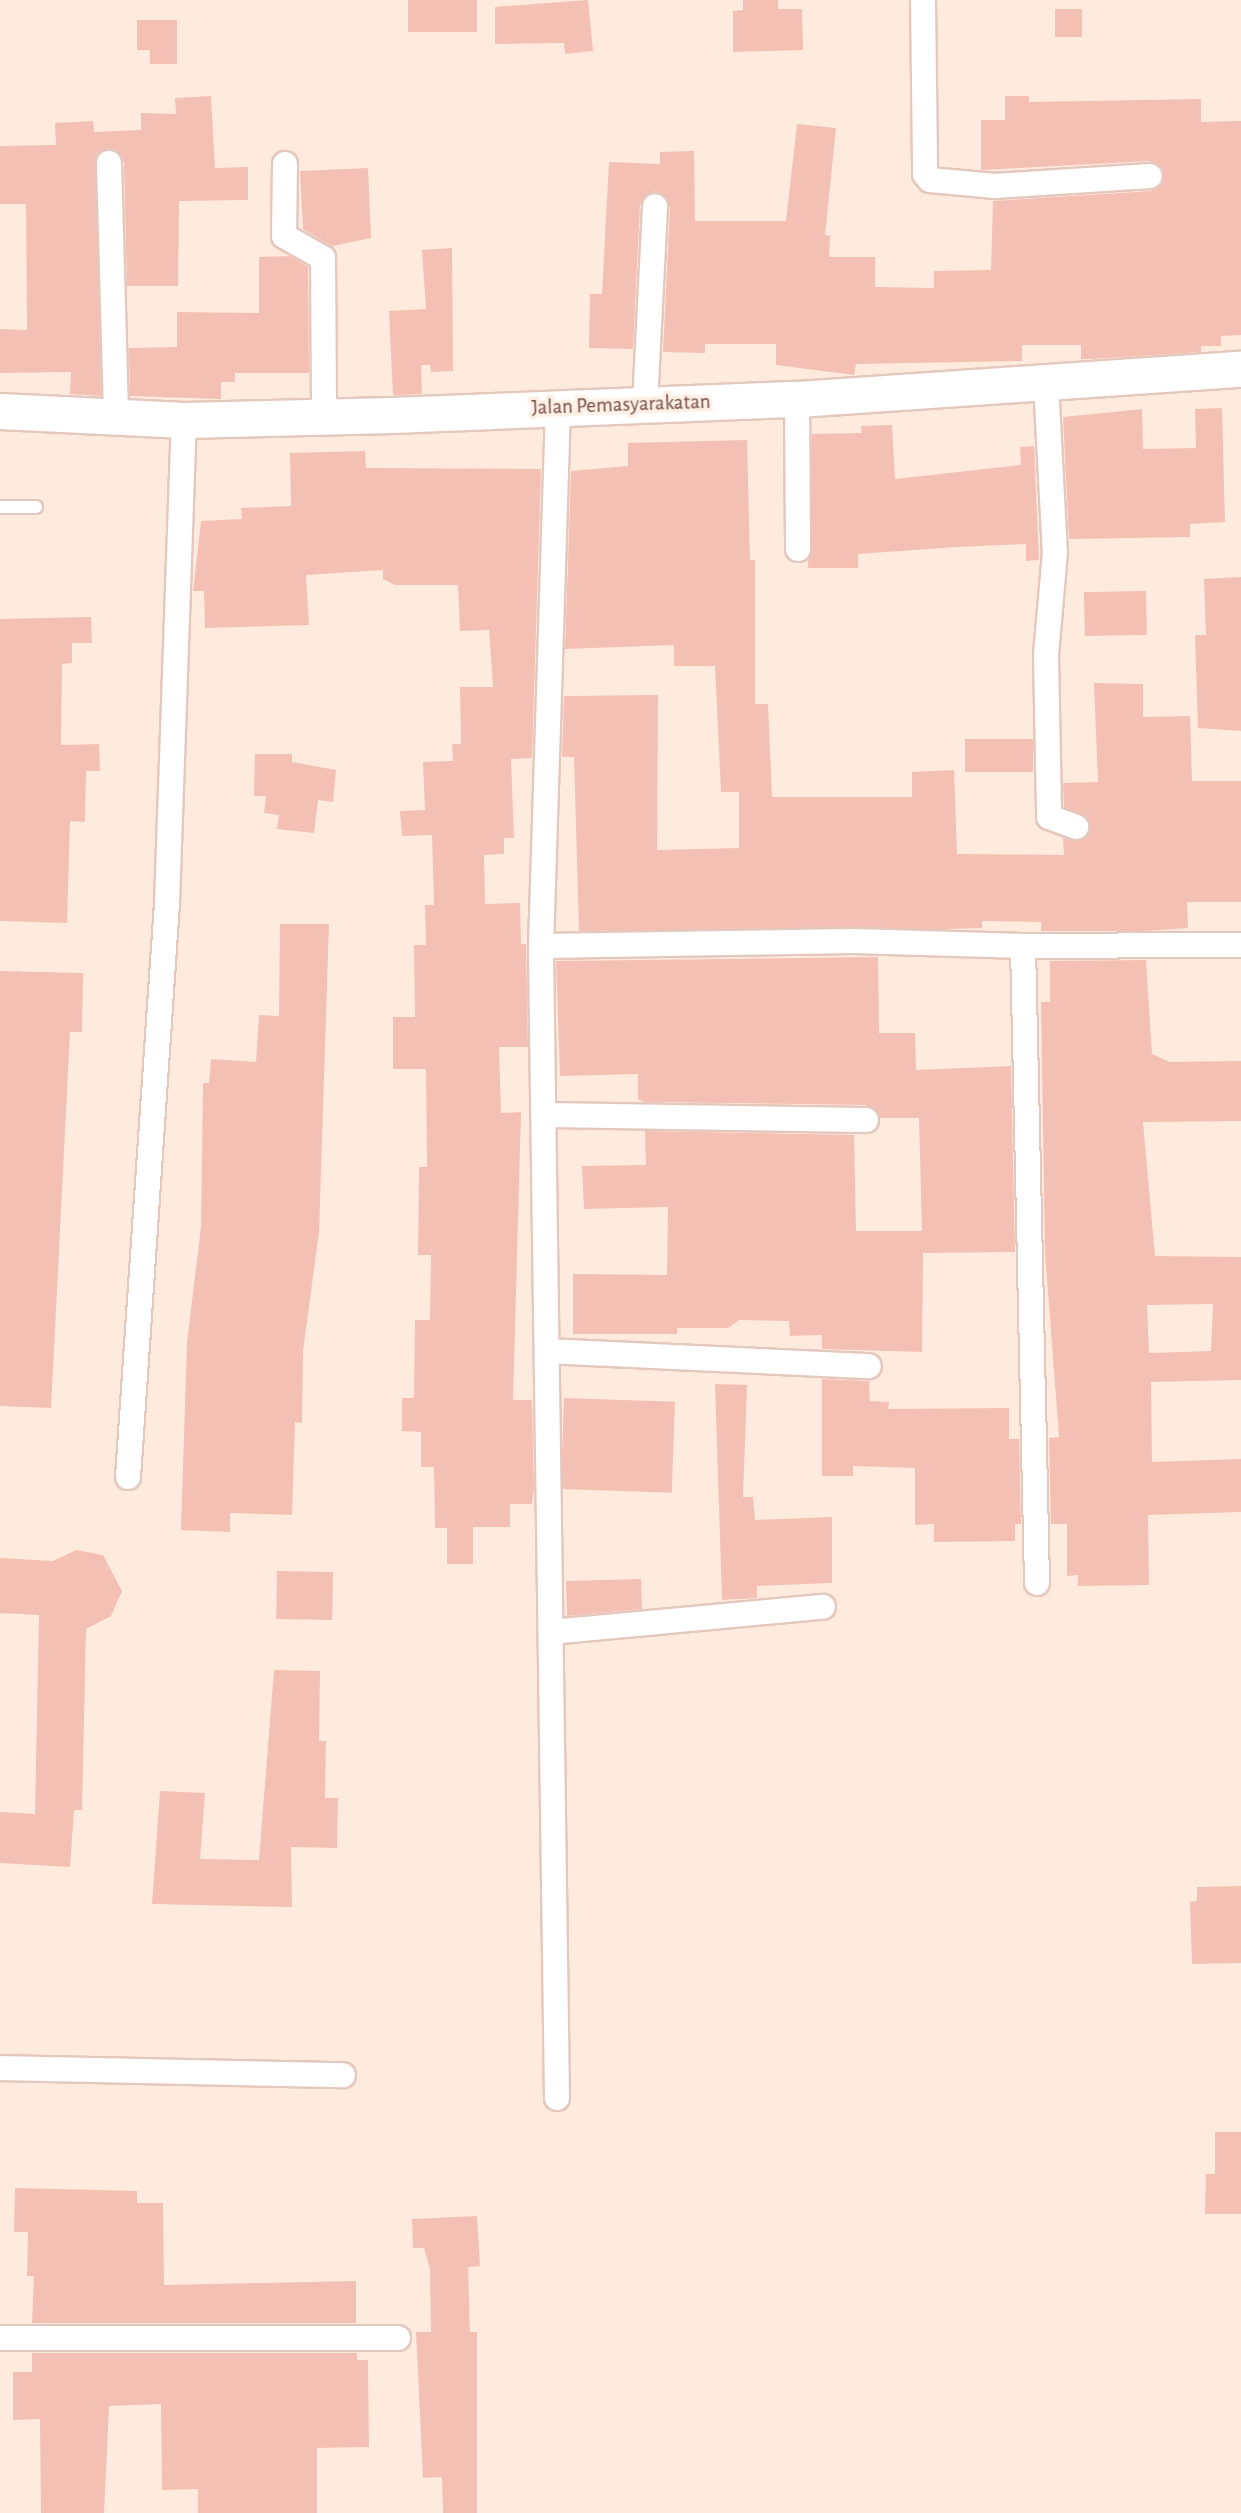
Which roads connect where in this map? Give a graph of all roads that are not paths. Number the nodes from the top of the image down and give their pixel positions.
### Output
1 (923, 0) edge
2 (109, 163) dead end
3 (285, 164) dead end
4 (1150, 176) dead end
5 (655, 206) dead end
6 (1241, 369) edge
7 (1046, 383) junction
8 (797, 399) junction
9 (645, 404) junction
10 (558, 408) junction
11 (0, 411) edge
12 (116, 416) junction
13 (324, 416) junction
14 (184, 420) junction
15 (0, 507) edge
16 (36, 507) dead end
17 (798, 549) dead end
18 (1076, 827) dead end
19 (1241, 945) edge
20 (541, 946) junction
21 (1023, 946) junction
22 (545, 1115) junction
23 (866, 1120) dead end
24 (548, 1351) junction
25 (869, 1366) dead end
26 (128, 1477) dead end
27 (1037, 1583) dead end
28 (823, 1606) dead end
29 (551, 1632) junction
30 (0, 2068) edge
31 (342, 2074) dead end
32 (557, 2098) dead end
33 (0, 2338) edge
34 (398, 2338) dead end

1 - 4 street
2 - 12 street
3 - 13 street
5 - 9 street
6 - 7 street, Jalan Pemasyarakatan
7 - 8 street, Jalan Pemasyarakatan
7 - 18 street
8 - 9 street, Jalan Pemasyarakatan
8 - 17 street
9 - 10 street, Jalan Pemasyarakatan
10 - 13 street, Jalan Pemasyarakatan
10 - 20 street
11 - 12 street, Jalan Pemasyarakatan
12 - 14 street, Jalan Pemasyarakatan
13 - 14 street, Jalan Pemasyarakatan
14 - 26 street
15 - 16 lane
19 - 21 street
20 - 21 street
20 - 22 street
21 - 27 street
22 - 23 street
22 - 24 street
24 - 25 street
24 - 29 street
28 - 29 street
29 - 32 street
30 - 31 street
33 - 34 street

